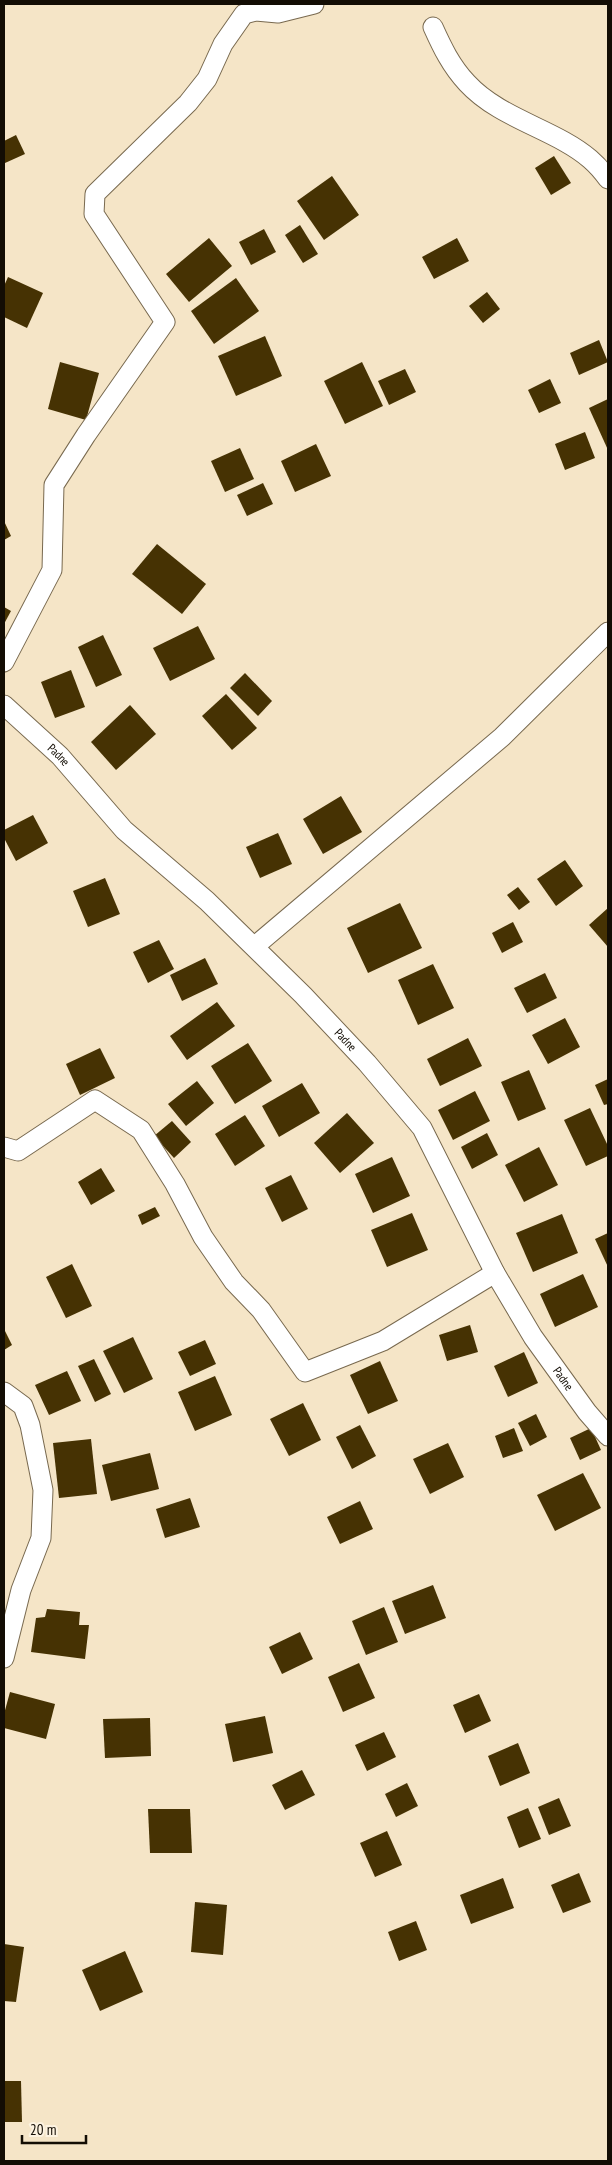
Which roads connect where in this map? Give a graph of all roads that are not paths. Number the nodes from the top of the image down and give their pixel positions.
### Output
1 (314, 4) edge
2 (433, 27) dead end
3 (608, 179) edge
4 (608, 632) edge
5 (4, 662) edge
6 (4, 705) edge
7 (255, 946) junction
8 (4, 1147) edge
9 (495, 1274) junction
10 (4, 1392) edge
11 (608, 1436) edge
12 (4, 1658) edge

1 - 5 street
2 - 3 street
4 - 7 street
6 - 7 street, Padne
7 - 9 street, Padne
8 - 9 street
9 - 11 street, Padne
10 - 12 street

